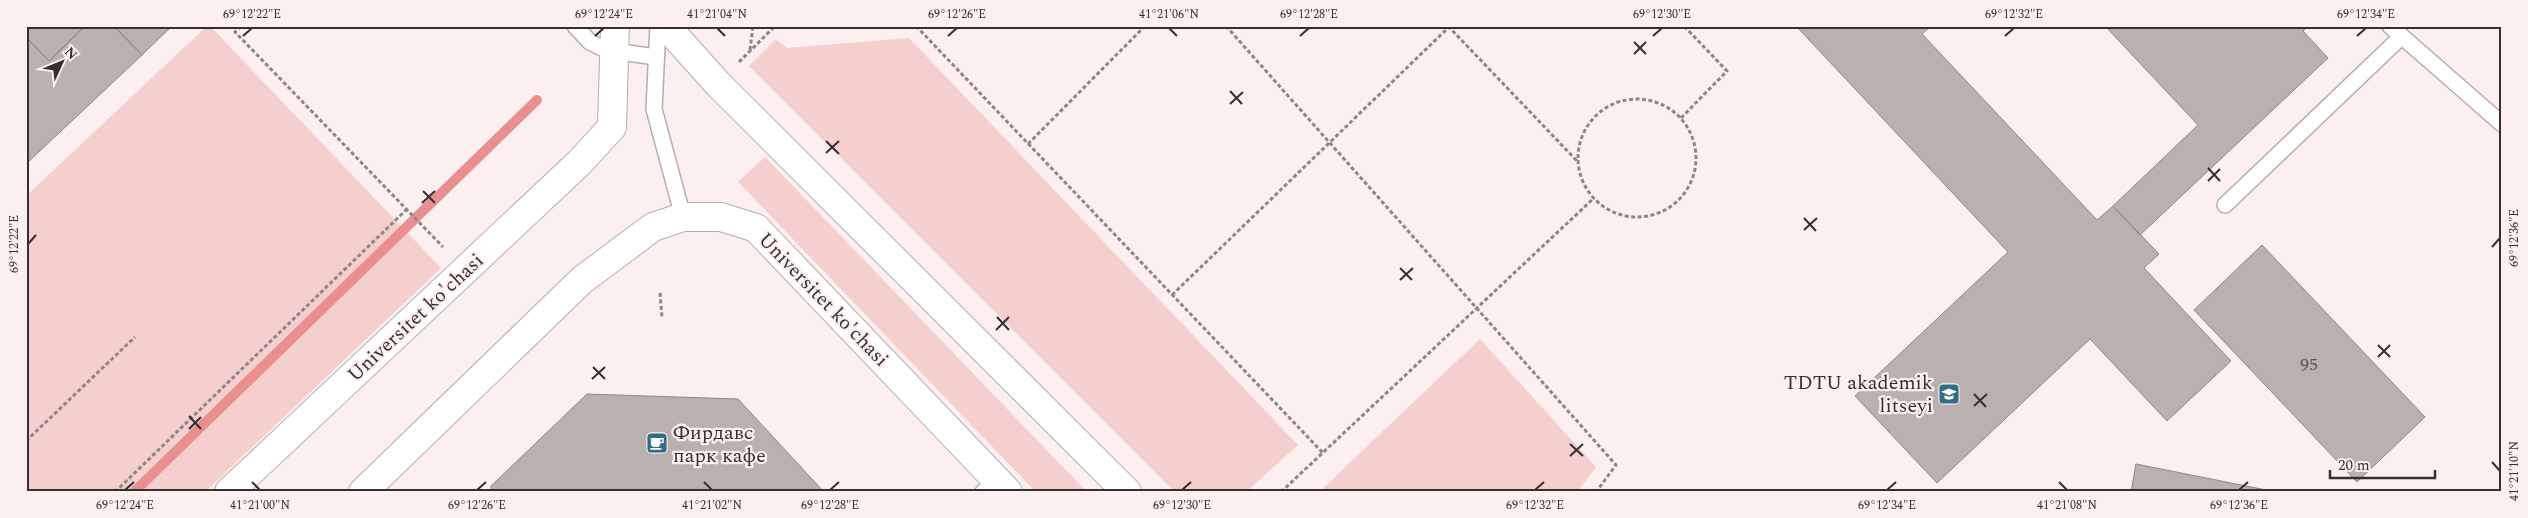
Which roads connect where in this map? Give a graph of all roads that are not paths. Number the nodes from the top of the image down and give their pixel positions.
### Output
1 (575, 26) edge
2 (658, 26) edge
3 (666, 26) edge
4 (2390, 26) edge
5 (2401, 37) junction
6 (615, 39) edge
7 (656, 57) junction
8 (2502, 124) edge
9 (2225, 205) dead end
10 (683, 217) junction
11 (996, 488) edge
12 (229, 492) edge
13 (363, 492) edge
14 (1127, 492) edge

1 - 6 lane
2 - 7 lane
3 - 14 street
4 - 5 lane
5 - 8 lane
5 - 9 lane
6 - 7 lane
6 - 12 street, Universitet ko'chasi
7 - 10 lane
10 - 11 street, Universitet ko'chasi
10 - 13 street, Universitet ko'chasi

